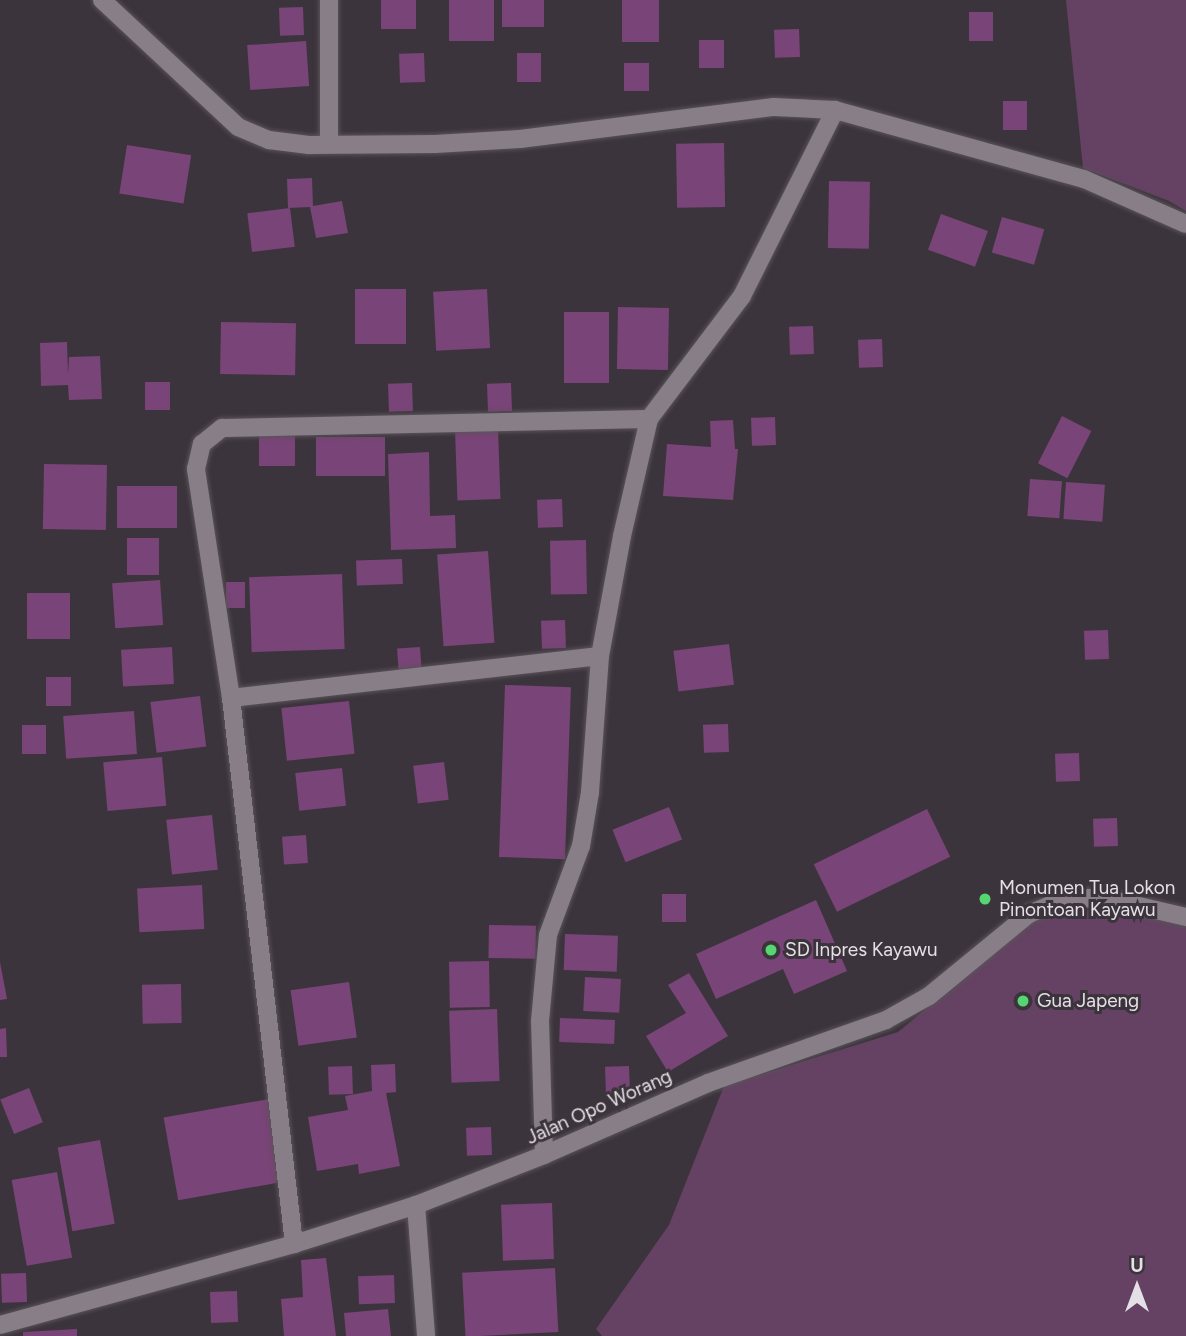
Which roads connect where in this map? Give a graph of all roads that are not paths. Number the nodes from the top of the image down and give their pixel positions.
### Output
1 (102, 0) edge
2 (329, 0) edge
3 (835, 110) junction
4 (329, 142) junction
5 (1186, 224) edge
6 (649, 419) junction
7 (600, 656) junction
8 (231, 698) junction
9 (1186, 917) edge
10 (544, 1155) junction
11 (416, 1205) junction
12 (294, 1244) junction
13 (0, 1325) edge
14 (426, 1336) edge

1 - 4 street
2 - 4 street
3 - 4 street
3 - 5 street
3 - 6 street
6 - 7 street
6 - 8 street
7 - 8 street
7 - 10 street
8 - 12 street
9 - 10 street, Jalan Opo Worang
10 - 11 street, Jalan Opo Worang
11 - 12 street, Jalan Opo Worang
11 - 14 street
12 - 13 street, Jalan Opo Worang

